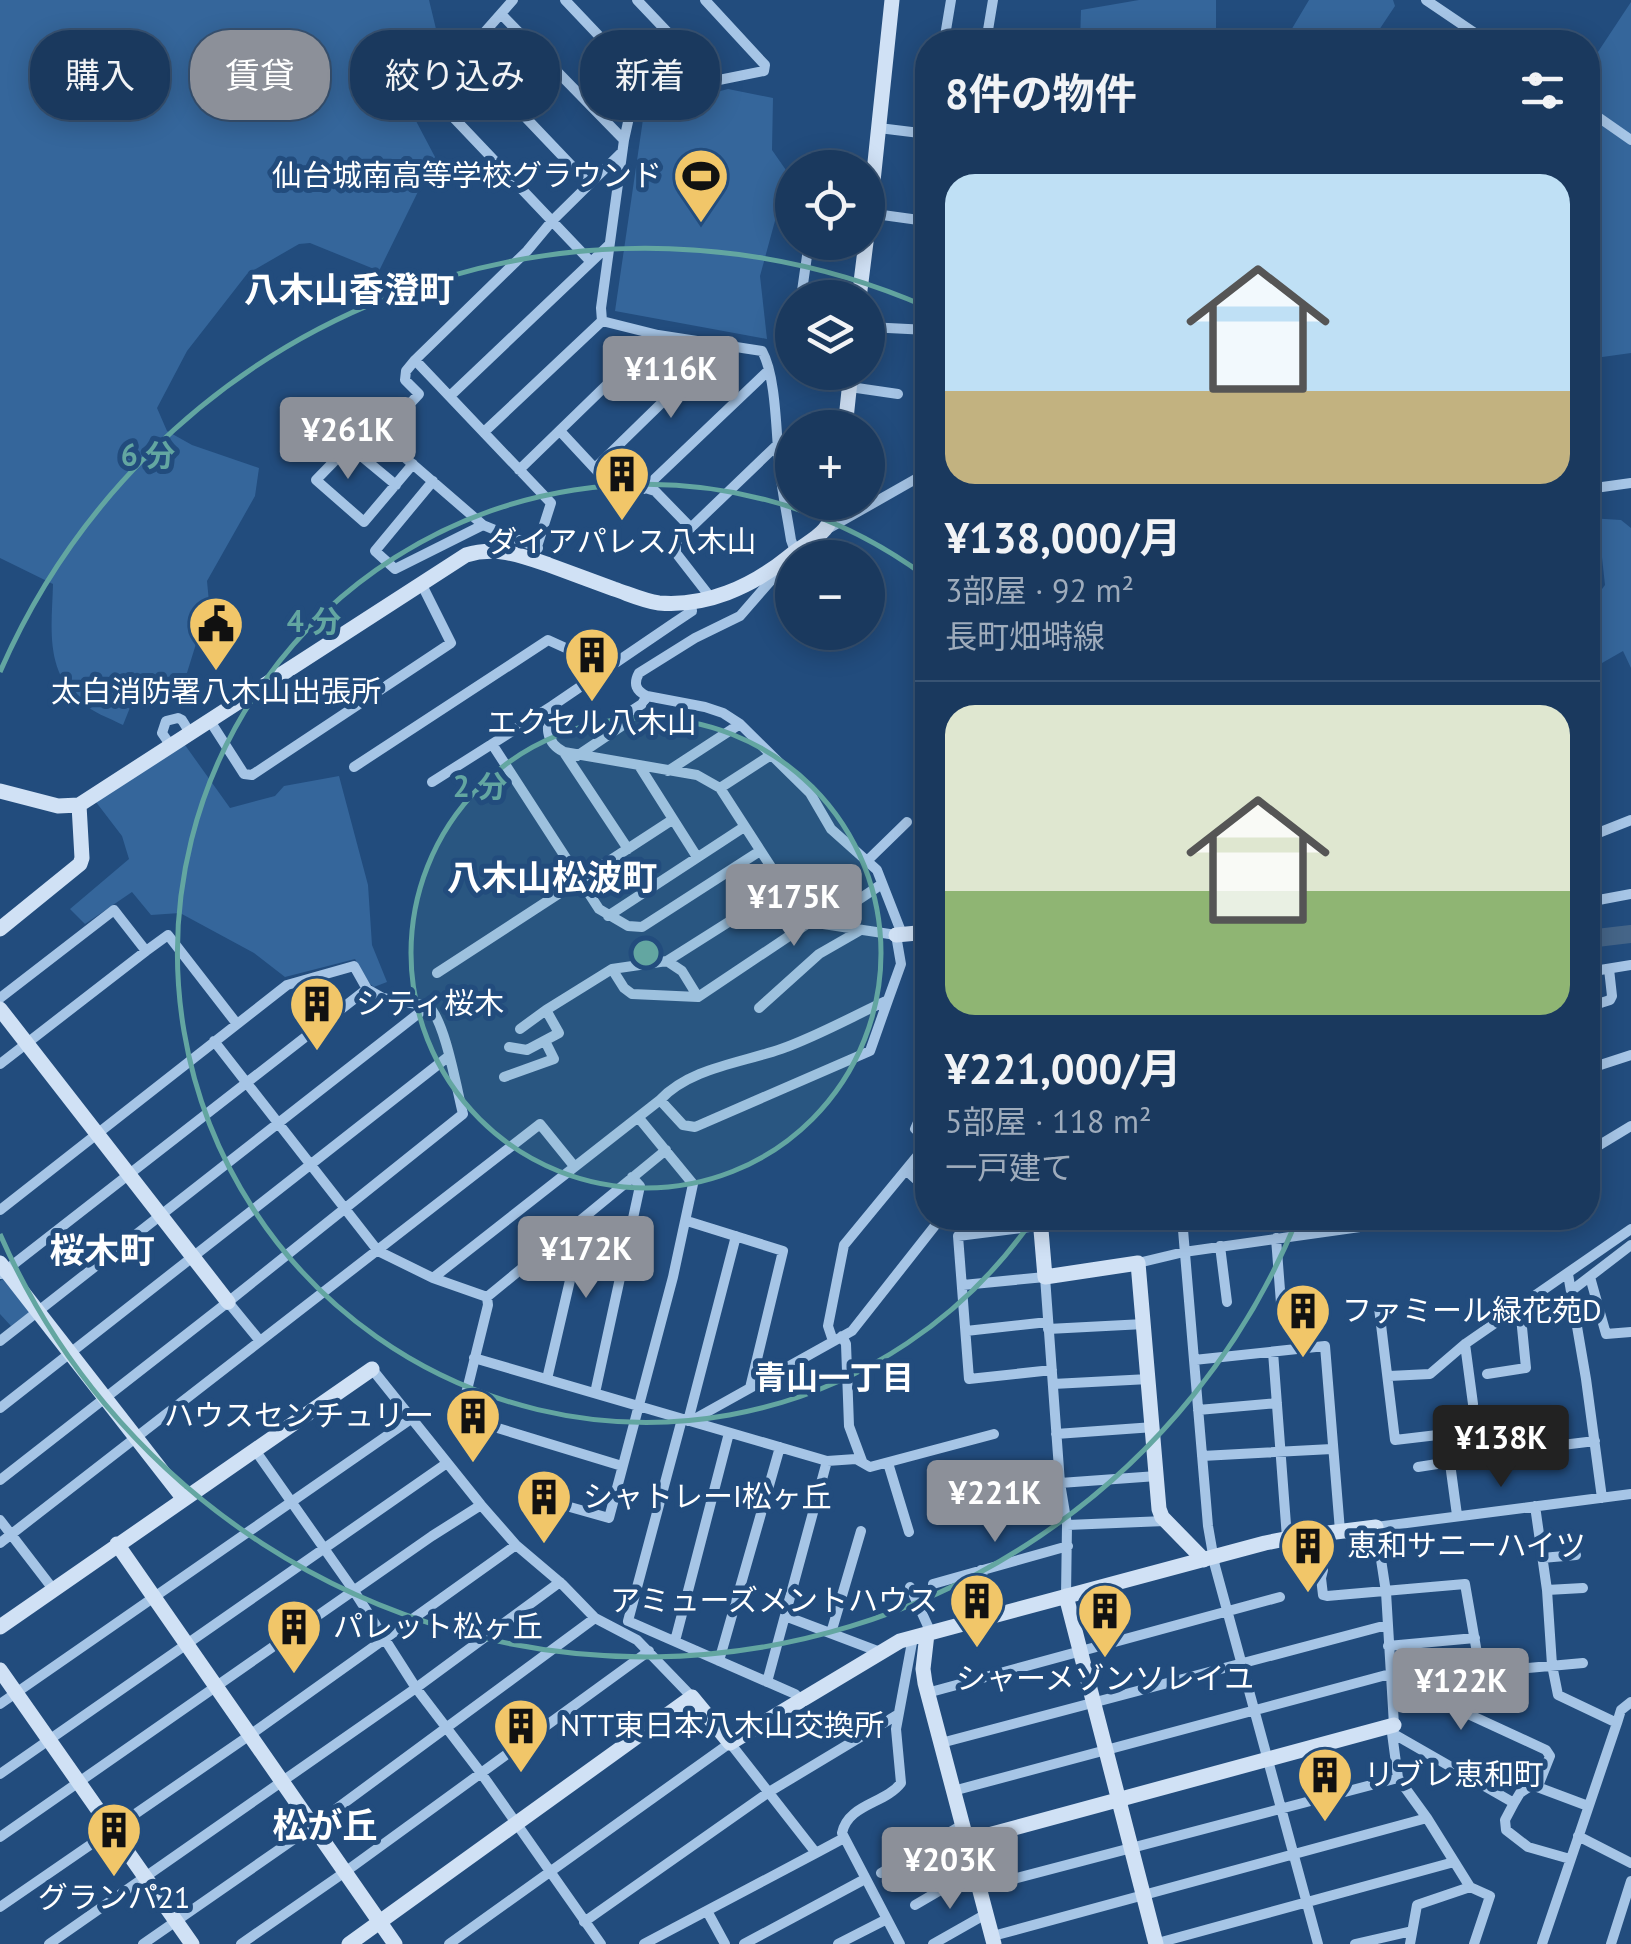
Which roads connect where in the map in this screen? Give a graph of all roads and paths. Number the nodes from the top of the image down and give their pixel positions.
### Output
1 (504, 0) edge
2 (513, 0) edge
3 (566, 0) edge
4 (636, 0) edge
5 (705, 0) edge
6 (892, 0) edge
7 (951, 0) edge
8 (993, 0) edge
9 (1426, 0) edge
10 (501, 14) junction
11 (476, 30) edge
12 (486, 30) edge
13 (594, 30) edge
14 (665, 30) edge
15 (946, 30) edge
16 (988, 30) edge
17 (1470, 30) edge
18 (720, 80) edge
19 (1600, 118) edge
20 (456, 120) edge
21 (532, 120) edge
22 (629, 120) edge
23 (879, 128) junction
24 (915, 132) edge
25 (1631, 140) edge
26 (624, 146) junction
27 (876, 150) edge
28 (589, 184) junction
29 (885, 220) edge
30 (552, 221) junction
31 (915, 221) edge
32 (610, 244) junction
33 (591, 262) junction
34 (602, 322) junction
35 (885, 328) edge
36 (915, 329) edge
37 (658, 335) junction
38 (720, 346) junction
39 (415, 360) junction
40 (769, 370) junction
41 (884, 390) edge
42 (898, 394) dead end
43 (450, 396) junction
44 (775, 419) edge
45 (560, 431) junction
46 (484, 432) junction
47 (775, 447) edge
48 (413, 464) junction
49 (594, 468) junction
50 (519, 470) junction
51 (915, 479) edge
52 (433, 481) junction
53 (1631, 484) edge
54 (396, 485) junction
55 (1600, 488) edge
56 (644, 489) junction
57 (831, 520) edge
58 (483, 525) junction
59 (691, 528) junction
60 (826, 530) junction
61 (812, 540) edge
62 (536, 553) junction
63 (775, 567) edge
64 (775, 575) edge
65 (421, 583) junction
66 (711, 598) junction
67 (691, 603) junction
68 (602, 670) junction
69 (647, 696) junction
70 (552, 706) junction
71 (210, 721) junction
72 (740, 724) junction
73 (190, 733) junction
74 (492, 744) junction
75 (171, 746) junction
76 (570, 754) junction
77 (771, 756) junction
78 (354, 767) dead end
79 (640, 767) junction
80 (668, 770) junction
81 (432, 782) dead end
82 (720, 788) junction
83 (0, 791) edge
84 (85, 801) junction
85 (672, 820) junction
86 (1631, 820) edge
87 (907, 822) dead end
88 (744, 826) junction
89 (1600, 832) edge
90 (628, 848) junction
91 (760, 851) junction
92 (697, 857) junction
93 (868, 860) junction
94 (580, 880) junction
95 (882, 884) junction
96 (784, 887) junction
97 (1631, 894) edge
98 (1600, 900) edge
99 (608, 916) junction
100 (816, 923) junction
101 (0, 929) edge
102 (860, 931) junction
103 (915, 933) edge
104 (899, 935) junction
105 (146, 951) junction
106 (667, 961) junction
107 (1631, 965) edge
108 (612, 969) junction
109 (1608, 969) junction
110 (1600, 970) edge
111 (437, 973) dead end
112 (367, 989) junction
113 (698, 996) junction
114 (0, 998) edge
115 (888, 1000) junction
116 (1600, 1003) edge
117 (428, 1006) junction
118 (759, 1008) dead end
119 (0, 1009) edge
120 (546, 1010) junction
121 (236, 1024) junction
122 (520, 1029) dead end
123 (214, 1041) junction
124 (546, 1041) junction
125 (27, 1044) junction
126 (509, 1047) dead end
127 (1631, 1055) edge
128 (449, 1056) junction
129 (0, 1064) edge
130 (1600, 1065) edge
131 (504, 1077) dead end
132 (246, 1082) junction
133 (660, 1100) junction
134 (638, 1116) junction
135 (278, 1123) junction
136 (1631, 1126) edge
137 (97, 1133) junction
138 (1600, 1145) edge
139 (666, 1150) junction
140 (915, 1158) edge
141 (310, 1164) junction
142 (574, 1166) junction
143 (906, 1170) junction
144 (129, 1175) junction
145 (632, 1177) junction
146 (915, 1178) edge
147 (0, 1210) edge
148 (345, 1210) junction
149 (160, 1216) junction
150 (687, 1221) junction
151 (579, 1222) junction
152 (1631, 1229) edge
153 (931, 1230) edge
154 (993, 1230) edge
155 (1041, 1230) edge
156 (1183, 1230) edge
157 (1326, 1230) edge
158 (1310, 1232) joint
159 (736, 1236) junction
160 (1276, 1238) junction
161 (1220, 1246) junction
162 (1631, 1246) edge
163 (378, 1251) junction
164 (1184, 1252) junction
165 (194, 1257) junction
166 (1138, 1262) junction
167 (2, 1270) edge
168 (1568, 1274) junction
169 (1044, 1277) junction
170 (1590, 1277) junction
171 (433, 1278) junction
172 (962, 1285) junction
173 (1571, 1291) junction
174 (487, 1297) junction
175 (228, 1302) junction
176 (1227, 1302) dead end
177 (1281, 1304) dead end
178 (1520, 1307) junction
179 (1380, 1308) dead end
180 (38, 1312) junction
181 (1144, 1324) junction
182 (1048, 1325) junction
183 (966, 1330) junction
184 (1631, 1332) edge
185 (838, 1339) junction
186 (0, 1341) edge
187 (260, 1341) junction
188 (1466, 1344) junction
189 (1273, 1352) junction
190 (71, 1354) junction
191 (474, 1358) junction
192 (1194, 1360) junction
193 (372, 1370) joint
194 (1052, 1370) junction
195 (1487, 1374) dead end
196 (1389, 1376) junction
197 (546, 1379) junction
198 (1149, 1379) junction
199 (1052, 1384) junction
200 (750, 1388) junction
201 (595, 1393) junction
202 (106, 1398) junction
203 (1277, 1403) junction
204 (1473, 1404) dead end
205 (638, 1407) junction
206 (0, 1408) edge
207 (1198, 1410) junction
208 (411, 1418) junction
209 (1498, 1418) dead end
210 (687, 1420) junction
211 (1441, 1420) dead end
212 (1154, 1427) junction
213 (729, 1433) junction
214 (994, 1434) dead end
215 (1056, 1434) junction
216 (1446, 1434) junction
217 (135, 1438) junction
218 (1595, 1441) junction
219 (780, 1447) junction
220 (1332, 1449) junction
221 (255, 1450) junction
222 (1280, 1452) junction
223 (1202, 1456) junction
224 (827, 1461) junction
225 (862, 1461) junction
226 (1450, 1462) junction
227 (446, 1463) junction
228 (888, 1463) junction
229 (622, 1466) junction
230 (1418, 1467) dead end
231 (1157, 1476) junction
232 (0, 1480) edge
233 (1060, 1482) junction
234 (1631, 1494) edge
235 (182, 1498) junction
236 (538, 1498) dead end
237 (1602, 1498) junction
238 (291, 1502) junction
239 (481, 1505) junction
240 (1535, 1506) junction
241 (1457, 1515) junction
242 (0, 1520) edge
243 (1165, 1521) junction
244 (1067, 1525) junction
245 (1376, 1527) junction
246 (860, 1531) dead end
247 (1340, 1531) junction
248 (909, 1532) dead end
249 (11, 1534) junction
250 (1318, 1534) junction
251 (1287, 1538) junction
252 (0, 1543) edge
253 (117, 1544) junction
254 (516, 1545) junction
255 (1068, 1546) junction
256 (325, 1548) junction
257 (1576, 1555) dead end
258 (1542, 1558) junction
259 (1209, 1559) junction
260 (980, 1570) junction
261 (560, 1582) junction
262 (933, 1584) dead end
263 (910, 1587) dead end
264 (1583, 1588) dead end
265 (52, 1589) junction
266 (354, 1590) junction
267 (1547, 1590) junction
268 (1386, 1592) junction
269 (1066, 1596) junction
270 (154, 1598) junction
271 (1280, 1598) dead end
272 (1228, 1610) junction
273 (785, 1616) junction
274 (994, 1616) junction
275 (595, 1618) junction
276 (1388, 1625) junction
277 (0, 1626) edge
278 (831, 1633) junction
279 (924, 1635) junction
280 (1475, 1638) junction
281 (384, 1640) junction
282 (675, 1641) junction
283 (187, 1644) junction
284 (1388, 1646) junction
285 (1079, 1650) junction
286 (649, 1651) junction
287 (880, 1652) junction
288 (1478, 1653) dead end
289 (720, 1661) junction
290 (1242, 1662) junction
291 (1583, 1662) dead end
292 (1552, 1665) junction
293 (1528, 1668) dead end
294 (0, 1670) edge
295 (1390, 1676) junction
296 (766, 1682) junction
297 (216, 1687) junction
298 (416, 1688) junction
299 (16, 1693) junction
300 (928, 1693) junction
301 (692, 1698) junction
302 (800, 1700) junction
303 (1093, 1702) junction
304 (1631, 1702) edge
305 (0, 1704) edge
306 (1256, 1710) junction
307 (897, 1714) junction
308 (1616, 1723) junction
309 (446, 1728) junction
310 (1393, 1729) junction
311 (250, 1734) junction
312 (49, 1740) junction
313 (730, 1743) junction
314 (941, 1743) junction
315 (1105, 1751) junction
316 (1269, 1759) junction
317 (481, 1773) junction
318 (0, 1774) edge
319 (1398, 1778) junction
320 (284, 1782) junction
321 (79, 1783) junction
322 (1538, 1786) junction
323 (953, 1791) junction
324 (769, 1792) junction
325 (1119, 1799) junction
326 (1514, 1803) junction
327 (1588, 1806) junction
328 (1283, 1808) junction
329 (1427, 1818) junction
330 (517, 1825) junction
331 (313, 1826) junction
332 (113, 1829) junction
333 (964, 1833) junction
334 (1578, 1836) junction
335 (0, 1837) edge
336 (844, 1838) junction
337 (1132, 1849) junction
338 (816, 1853) junction
339 (1294, 1854) junction
340 (1570, 1859) junction
341 (1454, 1862) junction
342 (1631, 1863) edge
343 (974, 1870) junction
344 (344, 1872) junction
345 (549, 1872) junction
346 (882, 1873) dead end
347 (145, 1878) junction
348 (866, 1879) junction
349 (1631, 1881) edge
350 (1470, 1887) junction
351 (979, 1888) junction
352 (1144, 1895) junction
353 (1307, 1901) junction
354 (915, 1904) dead end
355 (0, 1907) edge
356 (707, 1911) junction
357 (986, 1914) junction
358 (887, 1919) junction
359 (176, 1921) junction
360 (584, 1922) junction
361 (380, 1924) junction
362 (1412, 1931) junction
363 (994, 1940) edge
364 (49, 1944) edge
365 (143, 1944) edge
366 (192, 1944) edge
367 (240, 1944) edge
368 (349, 1944) edge
369 (395, 1944) edge
370 (448, 1944) edge
371 (600, 1944) edge
372 (644, 1944) edge
373 (725, 1944) edge
374 (744, 1944) edge
375 (838, 1944) edge
376 (900, 1944) edge
377 (933, 1944) edge
378 (1155, 1944) edge
379 (1318, 1944) edge
380 (1354, 1944) edge
381 (1410, 1944) edge
382 (1474, 1944) edge
383 (1542, 1944) edge
384 (1611, 1944) edge

1 - 11 street
2 - 10 street
3 - 13 street
4 - 14 street
5 - 18 street
6 - 23 street
7 - 15 street
8 - 16 street
9 - 17 street
10 - 12 street
10 - 26 street
19 - 25 street
20 - 30 street
21 - 28 street
22 - 26 street
23 - 24 street
23 - 27 street
26 - 28 street
26 - 32 street
28 - 30 street
29 - 31 street
30 - 33 street
30 - 39 street
32 - 33 street
32 - 34 street
33 - 43 street
34 - 37 street
34 - 46 street
35 - 36 street
37 - 38 street
37 - 45 street
38 - 40 street
38 - 49 street
39 - 43 street
39 - 48 street
40 - 44 street
40 - 56 street
41 - 42 street
43 - 46 street
45 - 49 street
45 - 50 street
46 - 50 street
47 - 59 street
48 - 52 street
48 - 54 street
49 - 56 street
50 - 62 street
51 - 60 street
52 - 58 street
52 - 58 street
53 - 55 street
54 - 54 street
56 - 59 street
57 - 60 street
58 - 62 street
59 - 66 street
60 - 61 street
62 - 65 street
62 - 67 street
63 - 66 street
64 - 69 street
65 - 71 street
65 - 71 street
66 - 67 street
67 - 68 street
68 - 70 street
68 - 78 street
69 - 72 street
69 - 76 street
70 - 74 street
70 - 76 street
71 - 73 street
72 - 77 street
72 - 80 street
73 - 75 street
73 - 75 street
74 - 81 street
74 - 94 street
75 - 84 street
76 - 79 street
76 - 90 street
77 - 82 street
77 - 93 street
79 - 80 street
79 - 85 street
80 - 82 street
82 - 88 street
83 - 84 street
84 - 101 street
85 - 90 street
85 - 92 street
86 - 89 street
87 - 93 street
88 - 91 street
88 - 92 street
90 - 94 street
91 - 96 street
91 - 99 street
92 - 99 street
93 - 95 street
94 - 99 street
94 - 111 street
95 - 100 street
95 - 104 street
96 - 100 street
96 - 106 street
97 - 98 street
100 - 102 street
100 - 113 street
102 - 104 street
102 - 118 street
103 - 104 street
104 - 115 street
105 - 114 street
105 - 121 street
105 - 125 street
106 - 108 street
106 - 113 street
107 - 109 street
108 - 113 street
108 - 120 street
109 - 110 street
109 - 116 street
112 - 117 street
112 - 121 street
112 - 132 street
115 - 133 street
115 - 133 street
117 - 128 street
117 - 135 street
119 - 125 street
120 - 122 street
120 - 124 street
121 - 123 street
123 - 132 street
123 - 137 street
124 - 126 street
124 - 131 street
125 - 129 street
125 - 137 street
127 - 130 street
128 - 141 street
128 - 148 street
132 - 135 street
132 - 144 street
133 - 134 street
134 - 139 street
134 - 142 street
135 - 141 street
135 - 149 street
136 - 138 street
137 - 144 street
137 - 147 street
139 - 145 street
139 - 150 street
140 - 143 street
141 - 148 street
141 - 165 street
142 - 163 street
142 - 171 street
143 - 146 street
143 - 185 street
144 - 149 street
144 - 167 street
145 - 151 street
145 - 201 street
148 - 163 street
148 - 175 street
149 - 165 street
149 - 180 street
150 - 159 street
150 - 205 street
151 - 174 street
151 - 197 street
152 - 168 street
153 - 185 street
154 - 172 street
155 - 169 street
156 - 164 street
157 - 158 street
158 - 160 street
159 - 200 street
159 - 210 street
160 - 161 street
160 - 177 street
161 - 164 street
161 - 176 street
162 - 170 street
163 - 171 street
163 - 187 street
164 - 166 street
164 - 192 street
165 - 175 street
165 - 190 street
166 - 169 street
166 - 181 street
167 - 180 street
168 - 173 street
168 - 178 street
169 - 172 street
169 - 182 street
170 - 173 street
170 - 184 street
171 - 174 street
172 - 183 street
173 - 218 street
174 - 191 street
175 - 187 street
175 - 202 street
178 - 188 street
178 - 195 street
179 - 196 street
180 - 186 street
180 - 190 street
181 - 182 street
181 - 198 street
182 - 183 street
182 - 194 street
183 - 194 street
185 - 200 street
185 - 225 street
187 - 217 street
188 - 196 street
188 - 204 street
189 - 192 street
189 - 203 street
189 - 220 street
190 - 202 street
190 - 206 street
191 - 197 street
191 - 229 street
192 - 207 street
193 - 208 street
193 - 221 street
194 - 199 street
196 - 216 street
197 - 201 street
198 - 199 street
198 - 212 street
199 - 215 street
200 - 210 street
201 - 205 street
202 - 217 street
202 - 232 street
203 - 207 street
203 - 222 street
205 - 210 street
205 - 229 street
207 - 223 street
208 - 227 street
208 - 238 street
209 - 218 street
210 - 213 street
210 - 282 street
211 - 216 street
212 - 215 street
212 - 231 street
213 - 219 street
213 - 282 street
214 - 228 street
215 - 233 street
216 - 226 street
217 - 235 street
217 - 249 street
218 - 237 street
219 - 224 street
219 - 289 street
220 - 222 street
220 - 247 street
221 - 235 street
221 - 238 street
222 - 223 street
222 - 251 street
223 - 259 street
224 - 225 street
224 - 273 street
225 - 228 street
226 - 230 street
226 - 241 street
227 - 239 street
227 - 256 street
228 - 248 street
229 - 236 street
231 - 233 street
231 - 243 street
233 - 244 street
234 - 237 street
235 - 253 street
237 - 240 street
238 - 256 street
238 - 270 street
239 - 254 street
239 - 266 street
240 - 241 street
240 - 258 street
241 - 245 street
242 - 249 street
243 - 244 street
243 - 259 street
244 - 255 street
245 - 247 street
245 - 268 street
246 - 278 street
247 - 250 street
249 - 252 street
249 - 265 street
250 - 251 street
250 - 268 street
251 - 259 street
253 - 265 street
253 - 270 street
254 - 261 street
254 - 281 street
255 - 260 street
255 - 269 street
256 - 266 street
256 - 283 street
257 - 258 street
258 - 267 street
259 - 269 street
259 - 272 street
260 - 262 street
260 - 274 street
261 - 275 street
261 - 298 street
263 - 279 street
264 - 267 street
265 - 277 street
266 - 281 street
266 - 297 street
267 - 292 street
268 - 276 street
268 - 280 street
269 - 274 street
269 - 285 street
270 - 283 street
270 - 299 street
271 - 272 street
272 - 285 street
272 - 290 street
273 - 278 street
273 - 296 street
274 - 279 street
275 - 286 street
275 - 309 street
276 - 284 street
276 - 290 street
278 - 287 street
279 - 287 street
279 - 300 street
279 - 307 street
280 - 284 street
280 - 288 street
281 - 298 street
281 - 311 street
282 - 289 street
283 - 297 street
283 - 312 street
284 - 295 street
285 - 300 street
285 - 303 street
286 - 301 street
286 - 317 street
287 - 302 street
289 - 296 street
290 - 303 street
290 - 306 street
291 - 292 street
292 - 293 street
292 - 308 street
294 - 299 street
295 - 306 street
295 - 310 street
295 - 322 street
296 - 302 street
297 - 311 street
297 - 321 street
298 - 309 street
298 - 320 street
299 - 305 street
299 - 312 street
300 - 314 street
301 - 313 street
301 - 330 street
302 - 313 street
303 - 314 street
303 - 315 street
304 - 308 street
306 - 315 street
306 - 316 street
307 - 324 street
307 - 336 street
308 - 327 street
309 - 317 street
309 - 331 street
310 - 316 street
310 - 319 street
310 - 326 street
311 - 320 street
311 - 332 street
312 - 318 street
312 - 321 street
313 - 324 street
313 - 345 street
314 - 323 street
315 - 323 street
315 - 325 street
316 - 325 street
316 - 328 street
317 - 330 street
317 - 344 street
319 - 328 street
319 - 329 street
320 - 331 street
320 - 347 street
321 - 332 street
321 - 335 street
322 - 326 street
322 - 327 street
323 - 333 street
324 - 338 street
324 - 360 street
325 - 333 street
325 - 337 street
326 - 340 street
327 - 334 street
328 - 337 street
328 - 339 street
329 - 339 street
329 - 341 street
330 - 345 street
330 - 361 street
331 - 344 street
331 - 359 street
332 - 347 street
332 - 355 street
333 - 343 street
333 - 346 street
334 - 340 street
334 - 342 street
336 - 338 street
336 - 348 street
337 - 351 street
337 - 352 street
338 - 356 street
339 - 352 street
339 - 353 street
340 - 383 street
341 - 350 street
341 - 353 street
343 - 351 street
343 - 354 street
344 - 361 street
344 - 367 street
345 - 360 street
345 - 370 street
347 - 359 street
347 - 364 street
348 - 358 street
348 - 374 street
349 - 384 street
350 - 362 street
350 - 382 street
351 - 357 street
352 - 363 street
352 - 378 street
353 - 378 street
353 - 379 street
356 - 372 street
356 - 373 street
357 - 363 street
357 - 377 street
358 - 375 street
358 - 376 street
359 - 365 street
359 - 366 street
360 - 371 street
361 - 368 street
361 - 369 street
362 - 380 street
362 - 381 street

